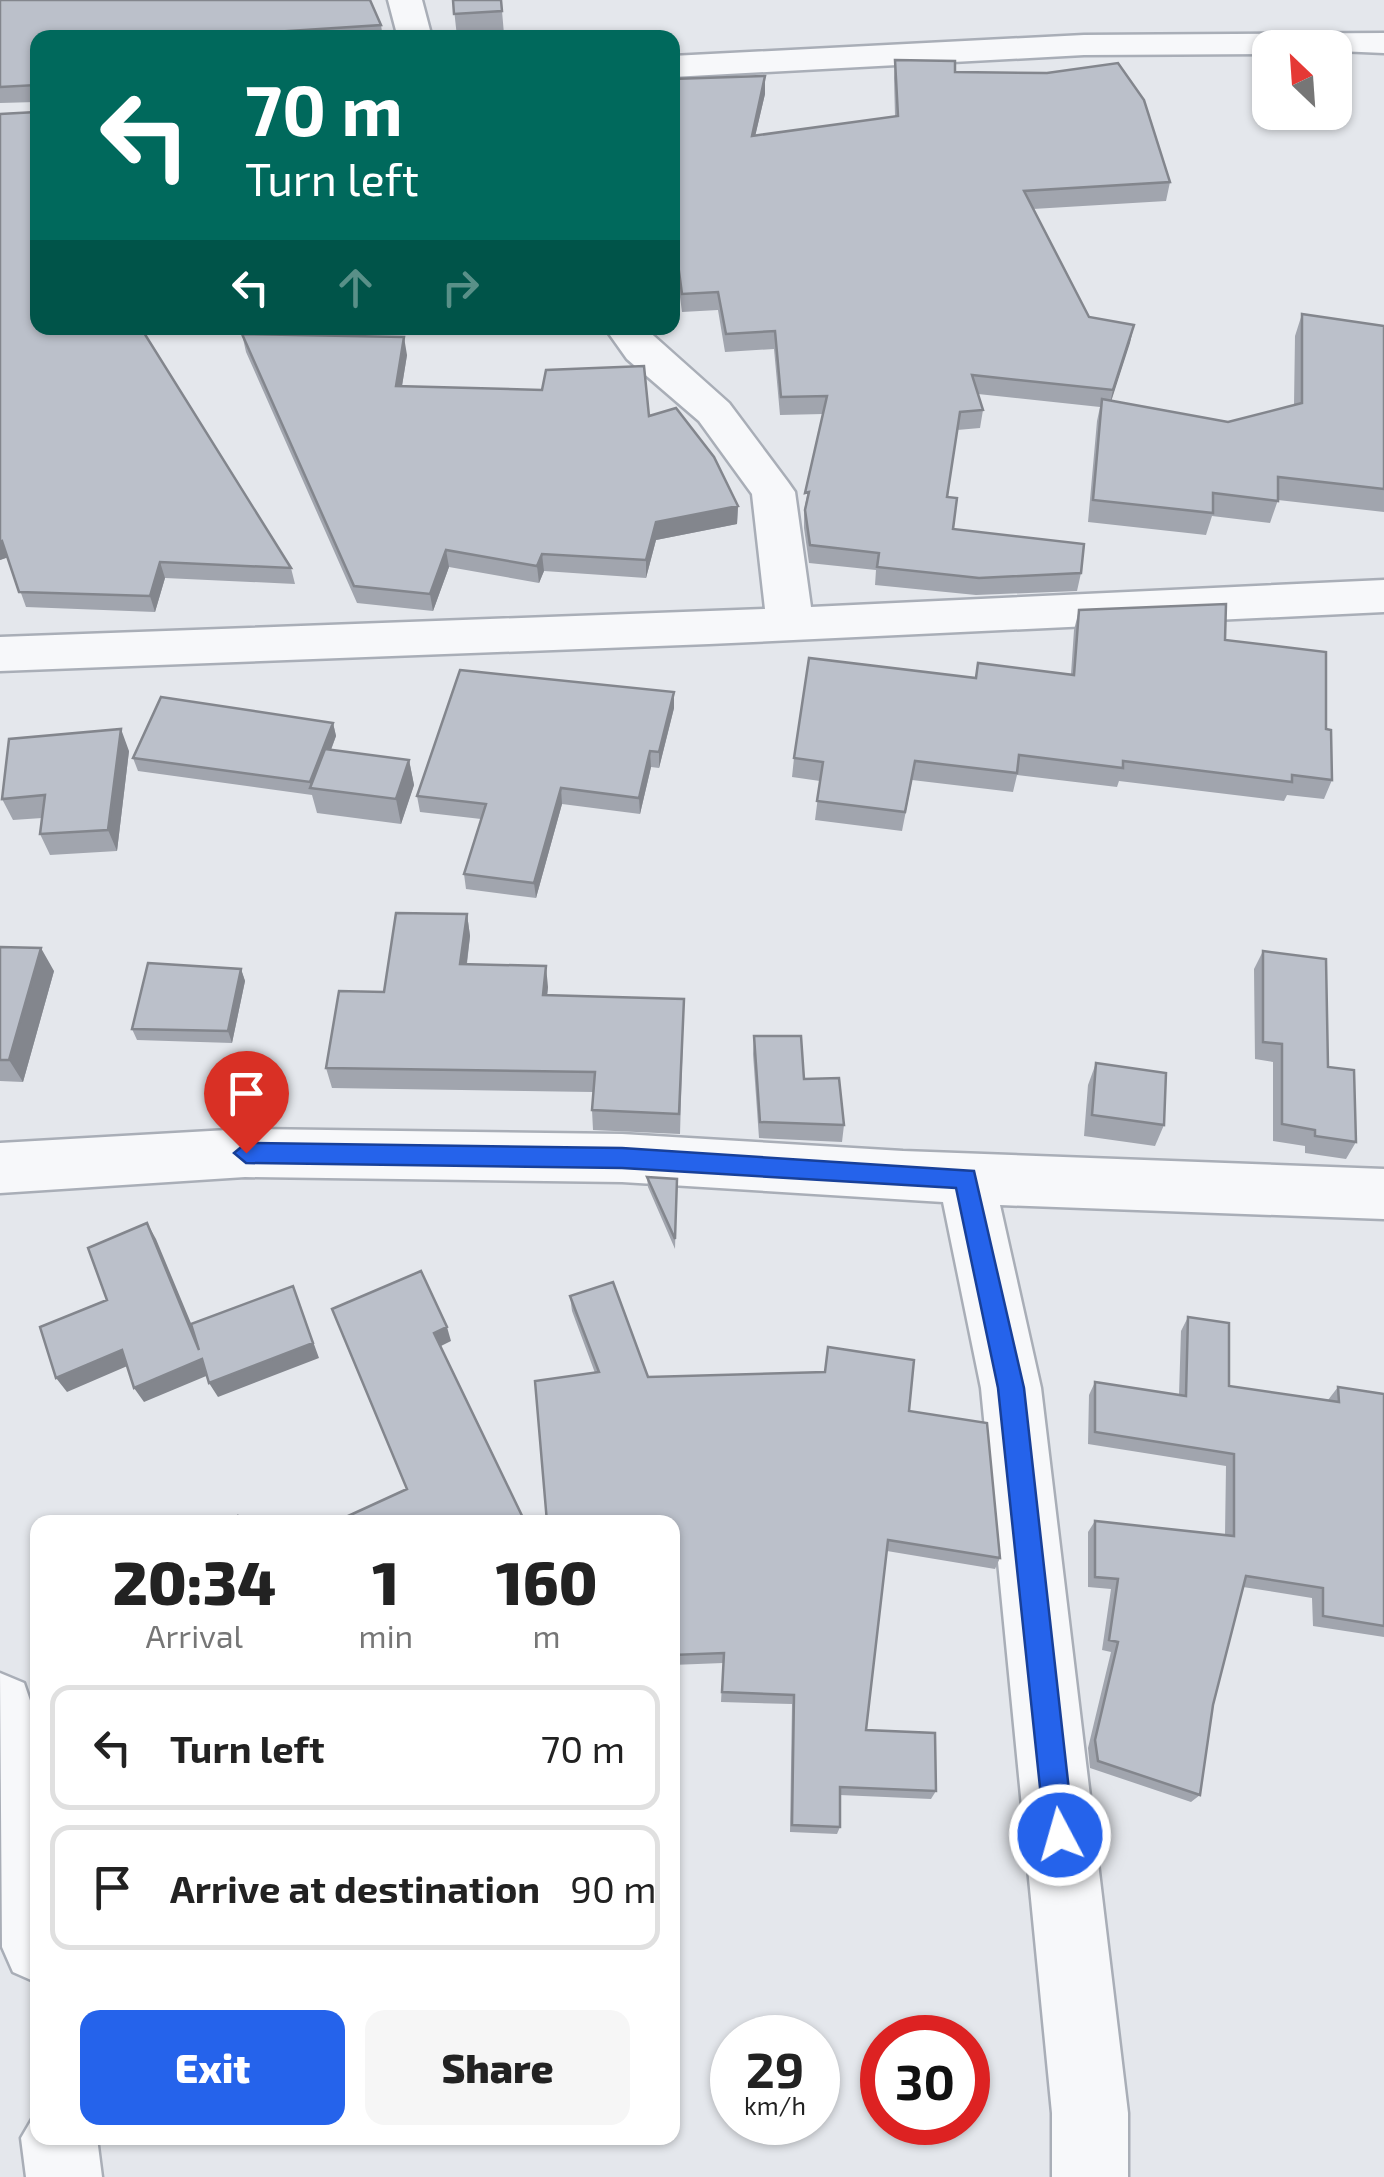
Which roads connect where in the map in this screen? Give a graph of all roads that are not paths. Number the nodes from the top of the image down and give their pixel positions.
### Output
1 (404, 0) edge
2 (413, 30) edge
3 (1384, 43) edge
4 (680, 67) edge
5 (629, 335) edge
6 (1384, 596) edge
7 (790, 624) junction
8 (0, 654) edge
9 (0, 1168) edge
10 (966, 1178) junction
11 (1384, 1194) edge
12 (0, 1707) edge
13 (30, 1877) edge
14 (60, 2145) edge
15 (64, 2177) edge
16 (1090, 2177) edge

1 - 2 street
3 - 4 street
5 - 7 street
6 - 7 street
7 - 8 street
9 - 10 street
10 - 11 street
10 - 16 street
12 - 13 street
14 - 15 street

